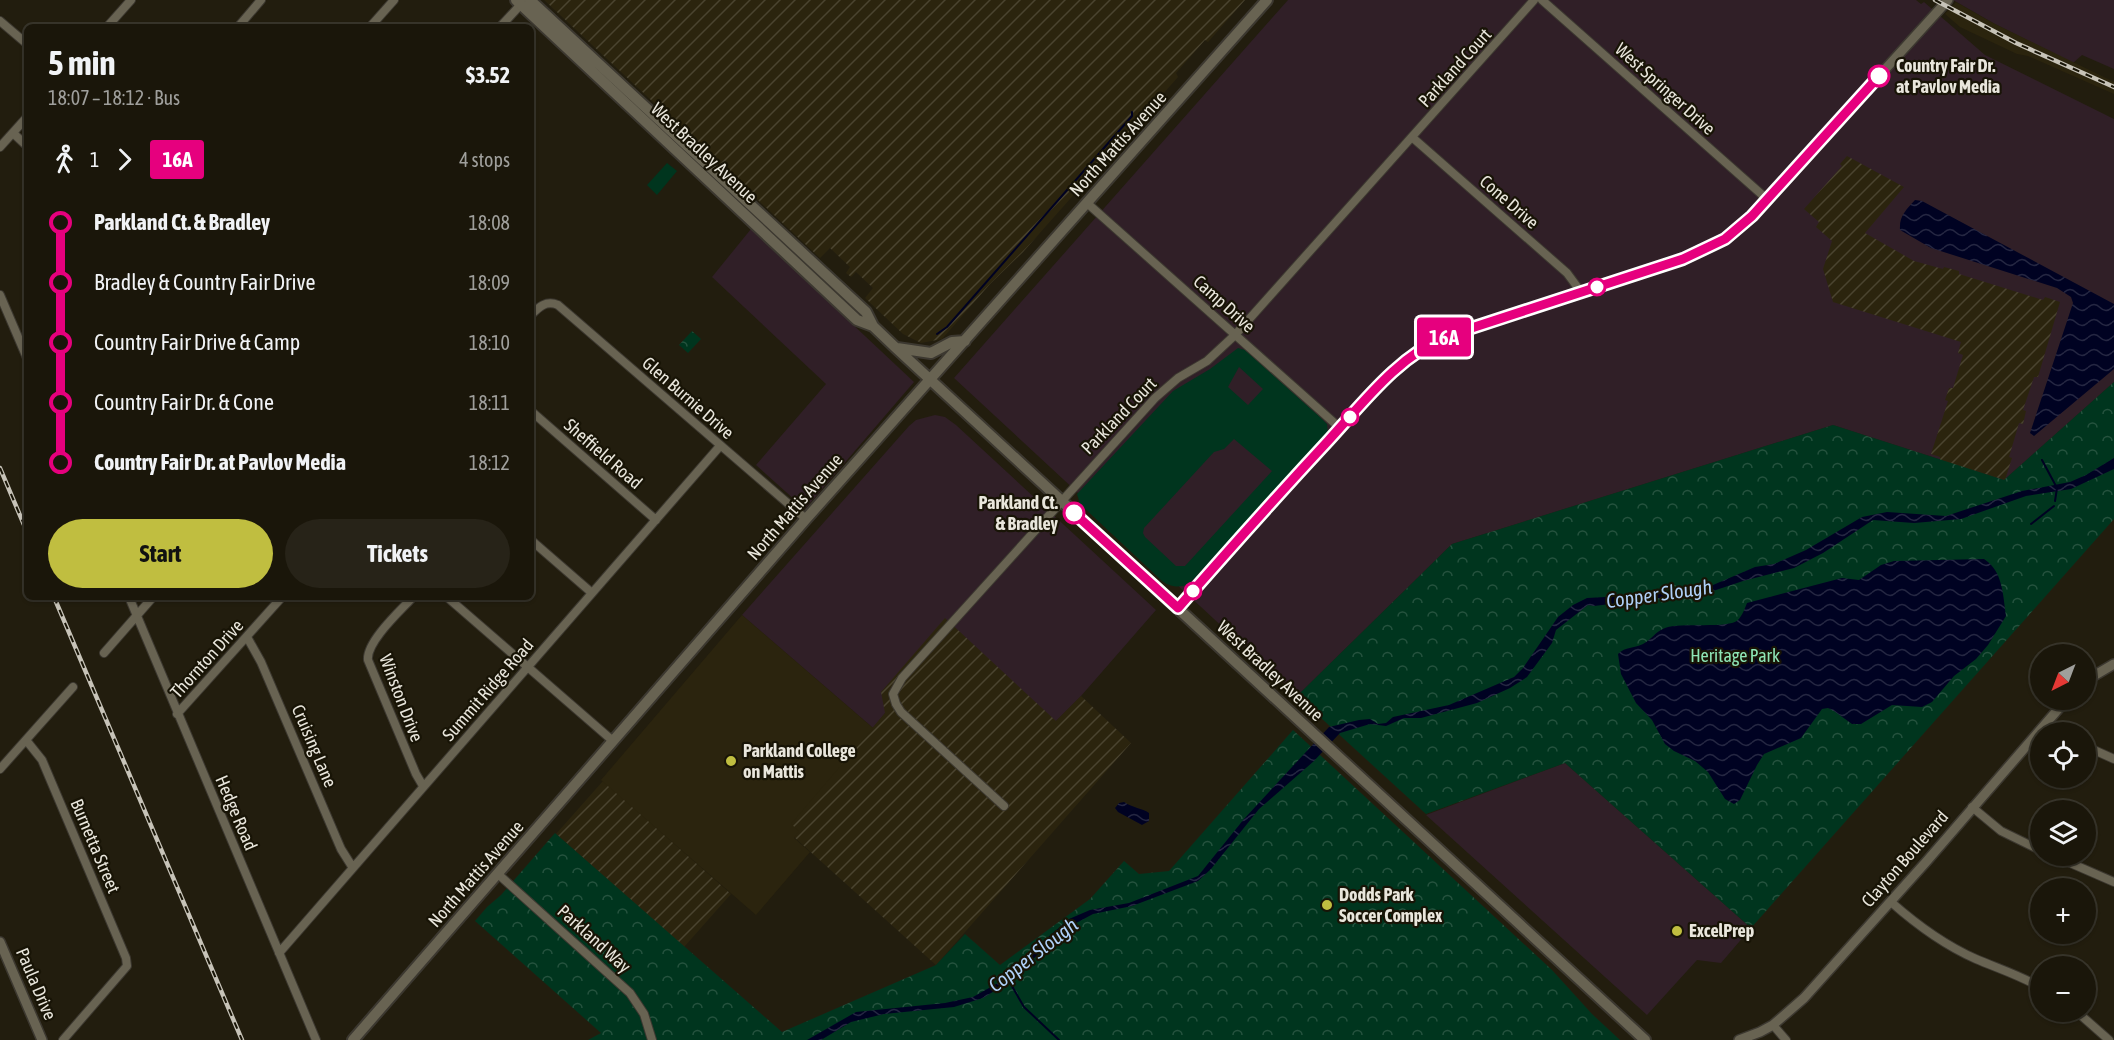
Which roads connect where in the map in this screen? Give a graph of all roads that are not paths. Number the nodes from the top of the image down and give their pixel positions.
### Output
1 (131, 0) edge
2 (261, 0) edge
3 (394, 0) edge
4 (1267, 0) edge
5 (1534, 0) edge
6 (1542, 0) edge
7 (1948, 0) edge
8 (523, 1) edge
9 (0, 21) edge
10 (110, 24) edge
11 (241, 24) edge
12 (373, 24) edge
13 (503, 24) edge
14 (24, 41) edge
15 (24, 120) edge
16 (13, 133) junction
17 (1413, 138) junction
18 (24, 143) edge
19 (0, 147) edge
20 (1767, 200) junction
21 (1087, 203) junction
22 (1581, 292) junction
23 (0, 295) edge
24 (534, 312) edge
25 (1236, 335) junction
26 (965, 341) junction
27 (896, 348) junction
28 (24, 351) edge
29 (930, 379) junction
30 (534, 414) edge
31 (1340, 428) junction
32 (720, 446) junction
33 (1060, 500) junction
34 (806, 519) junction
35 (656, 520) junction
36 (534, 543) edge
37 (592, 593) junction
38 (130, 600) edge
39 (150, 600) edge
40 (279, 600) edge
41 (410, 600) edge
42 (450, 600) edge
43 (1178, 608) junction
44 (136, 616) junction
45 (247, 637) junction
46 (104, 652) dead end
47 (2114, 664) edge
48 (527, 668) junction
49 (2096, 674) edge
50 (73, 687) dead end
51 (2058, 710) edge
52 (177, 714) junction
53 (2048, 722) edge
54 (26, 740) junction
55 (612, 741) junction
56 (2030, 742) edge
57 (2096, 752) edge
58 (2114, 759) edge
59 (0, 769) edge
60 (423, 786) junction
61 (1004, 806) dead end
62 (1972, 807) junction
63 (2030, 845) edge
64 (2077, 866) edge
65 (353, 868) junction
66 (498, 874) junction
67 (2114, 882) edge
68 (1891, 902) junction
69 (0, 942) edge
70 (279, 953) junction
71 (2030, 982) edge
72 (2089, 1022) edge
73 (1773, 1025) junction
74 (1760, 1032) junction
75 (42, 1040) edge
76 (63, 1040) edge
77 (316, 1040) edge
78 (353, 1040) edge
79 (652, 1040) edge
80 (1645, 1040) edge
81 (1739, 1040) edge
82 (1751, 1040) edge
83 (1786, 1040) edge
84 (2109, 1040) edge

1 - 10 street
2 - 11 street
3 - 12 street
4 - 21 main road, North Mattis Avenue
5 - 17 street, Parkland Court
6 - 20 street, West Springer Drive
7 - 20 street
8 - 13 street
8 - 27 main road, West Bradley Avenue
9 - 14 street
15 - 16 street
16 - 18 street
16 - 19 street
17 - 22 street, Cone Drive
17 - 25 street, Parkland Court
20 - 22 street
21 - 25 street, Camp Drive
21 - 26 main road, North Mattis Avenue
22 - 31 street
23 - 28 street
24 - 32 street, Glen Burnie Drive
25 - 31 street, Camp Drive
25 - 33 street, Parkland Court
26 - 27 main road
26 - 29 main road, North Mattis Avenue
27 - 29 main road, West Bradley Avenue
29 - 33 main road, West Bradley Avenue
29 - 34 main road, North Mattis Avenue
30 - 35 street, Sheffield Road
31 - 43 street
32 - 34 street, Glen Burnie Drive
32 - 35 street, Summit Ridge Road
33 - 43 main road, West Bradley Avenue
33 - 61 street, Parkland Court
34 - 55 main road, North Mattis Avenue
35 - 37 street, Summit Ridge Road
36 - 37 street
37 - 48 street, Summit Ridge Road
38 - 44 street, Hedge Road
39 - 44 street
40 - 45 street, Thornton Drive
41 - 60 street, Winston Drive
42 - 48 street
43 - 80 main road, West Bradley Avenue
44 - 46 street
44 - 52 street, Hedge Road
45 - 52 street, Thornton Drive
45 - 65 street, Cruising Lane
47 - 49 street
48 - 55 street
48 - 60 street, Summit Ridge Road
50 - 54 street
51 - 53 street, Clayton Boulevard
52 - 70 street, Hedge Road
54 - 59 street
54 - 76 street, Burnetta Street
55 - 66 main road, North Mattis Avenue
56 - 62 street, Clayton Boulevard
57 - 58 street
60 - 65 street, Summit Ridge Road
62 - 63 street
62 - 68 street, Clayton Boulevard
64 - 67 street
65 - 70 street, Summit Ridge Road
66 - 78 main road, North Mattis Avenue
66 - 79 street, Parkland Way
68 - 71 street
68 - 73 street, Clayton Boulevard
69 - 75 street, Paula Drive
70 - 77 street, Hedge Road
72 - 84 street
73 - 74 street, Clayton Boulevard
73 - 83 street
74 - 81 street, Clayton Boulevard
74 - 82 street, Clayton Boulevard

